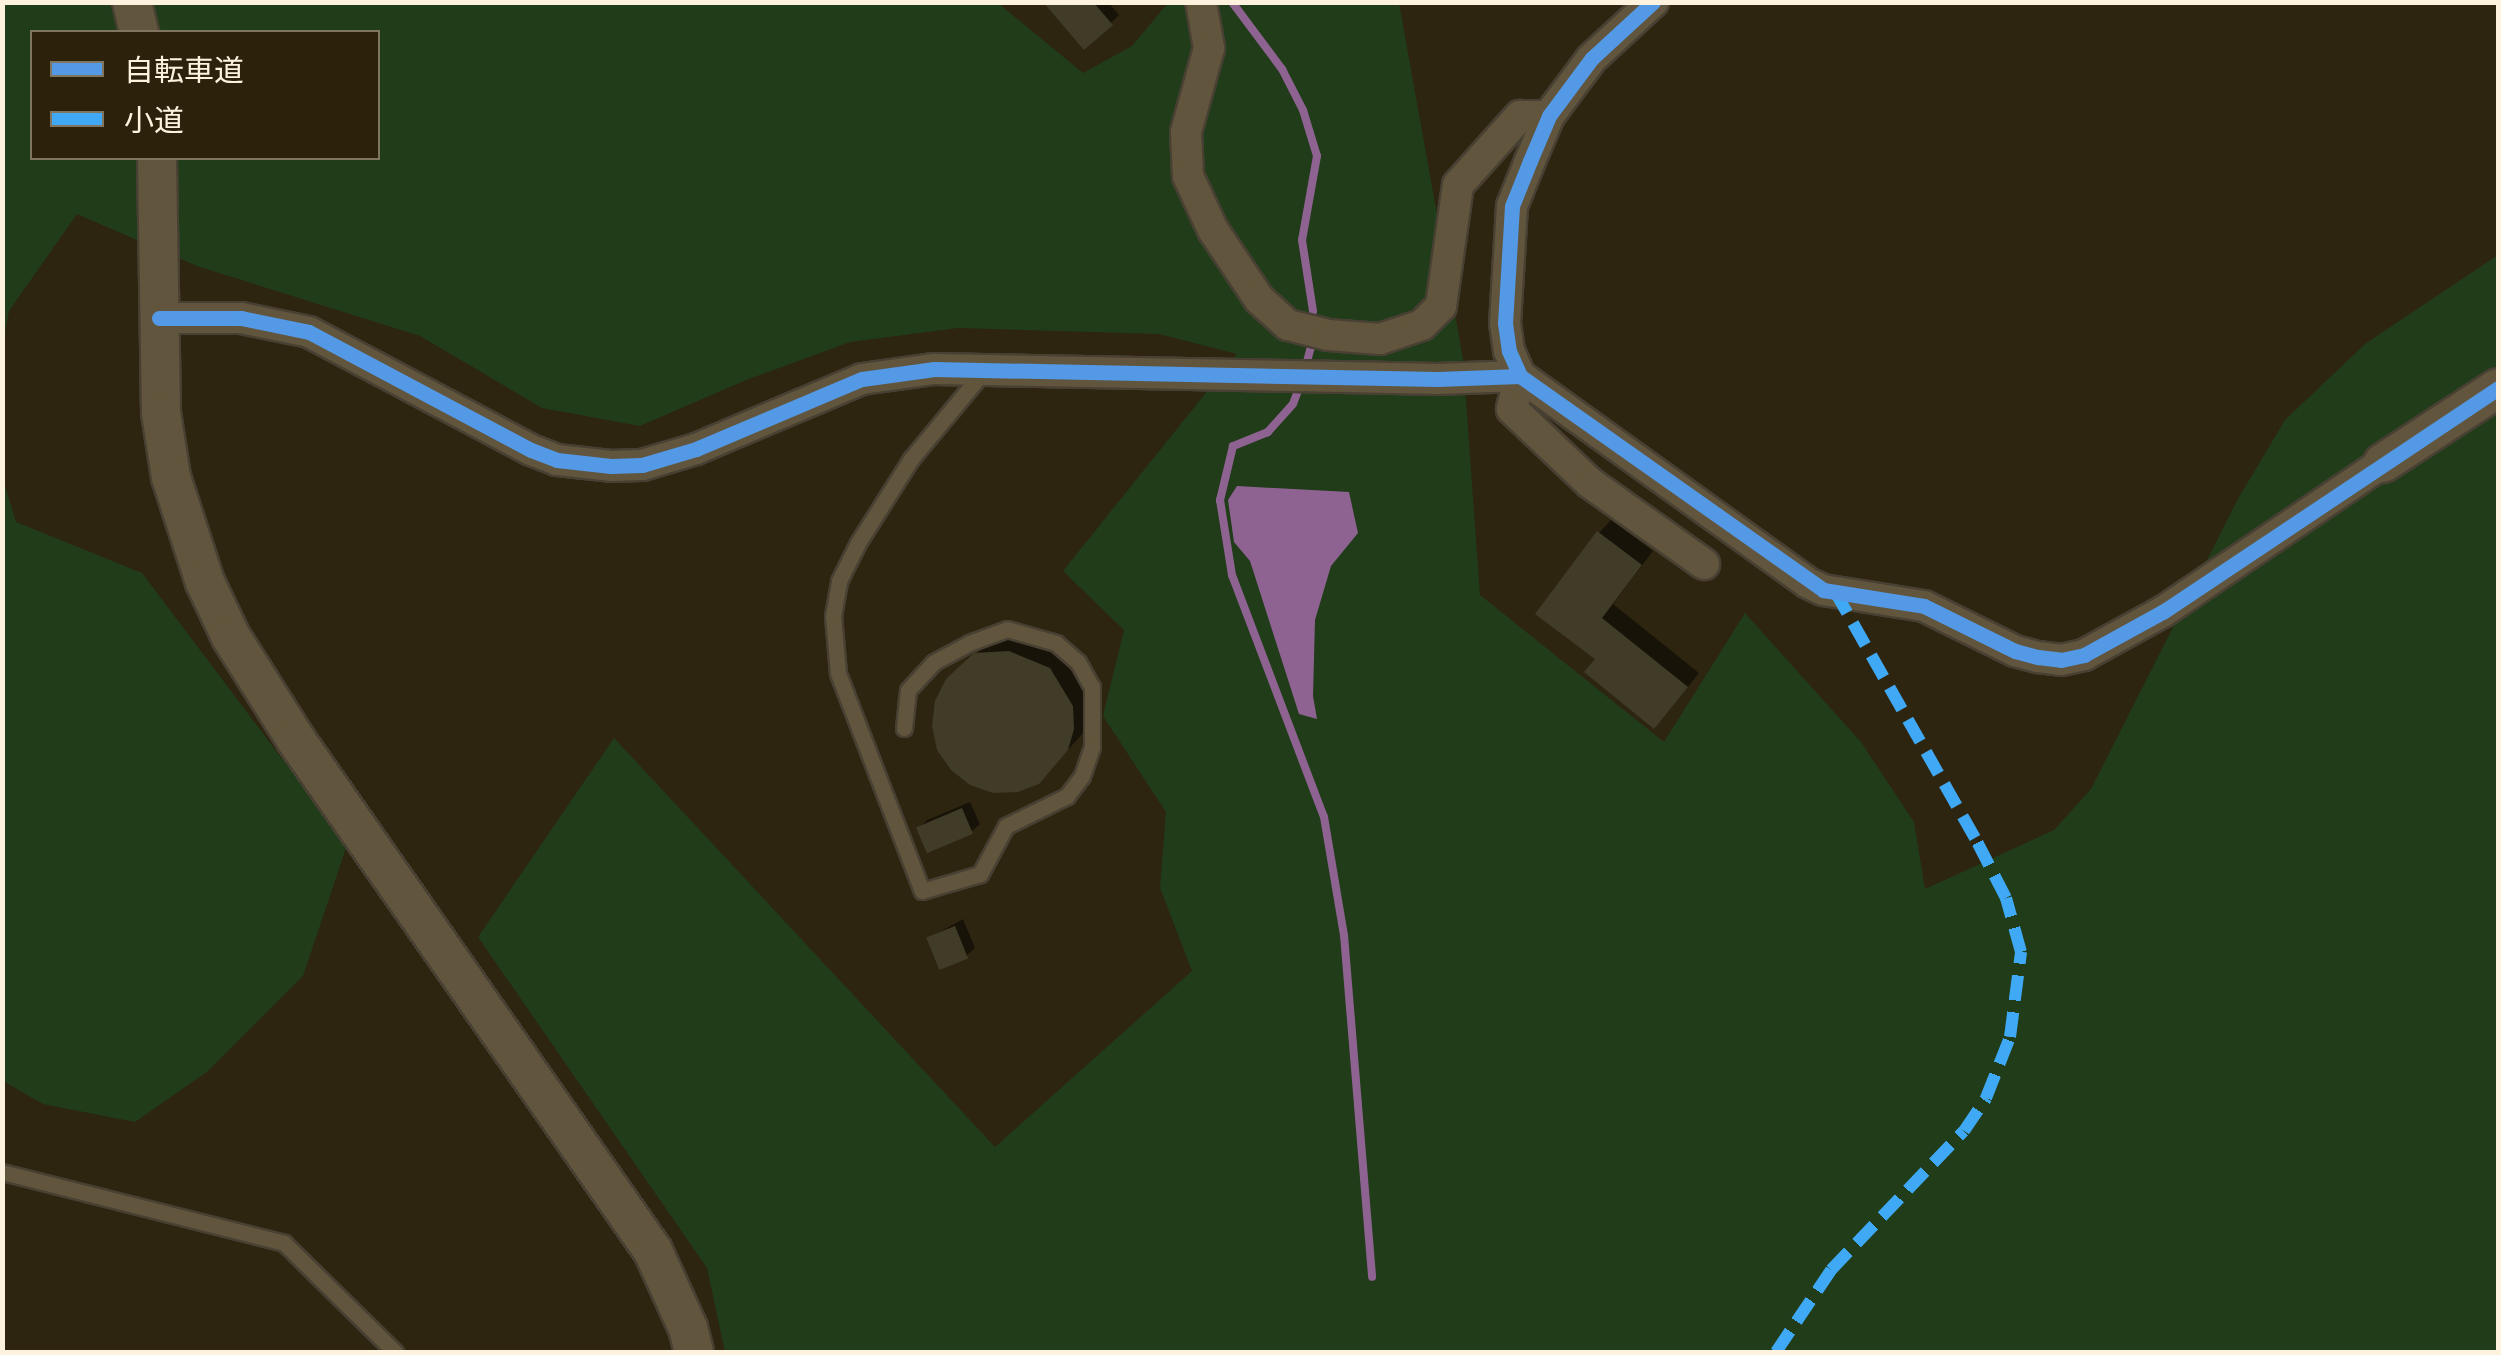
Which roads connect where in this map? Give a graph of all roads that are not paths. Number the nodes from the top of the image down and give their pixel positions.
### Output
1 (132, 2) edge
2 (1200, 2) edge
3 (1653, 2) edge
4 (139, 30) edge
5 (1549, 116) junction
6 (158, 160) edge
7 (158, 318) junction
8 (987, 367) junction
9 (1520, 376) junction
10 (2498, 388) edge
11 (2383, 463) joint
12 (1704, 564) dead end
13 (904, 728) dead end
14 (2, 1172) edge
15 (395, 1352) edge
16 (694, 1352) edge

1 - 4 street
2 - 5 street
3 - 5 street
5 - 9 street
6 - 7 street
7 - 8 street
7 - 16 street
8 - 9 street
8 - 13 lane
9 - 11 street
9 - 12 street
10 - 11 street
14 - 15 lane

